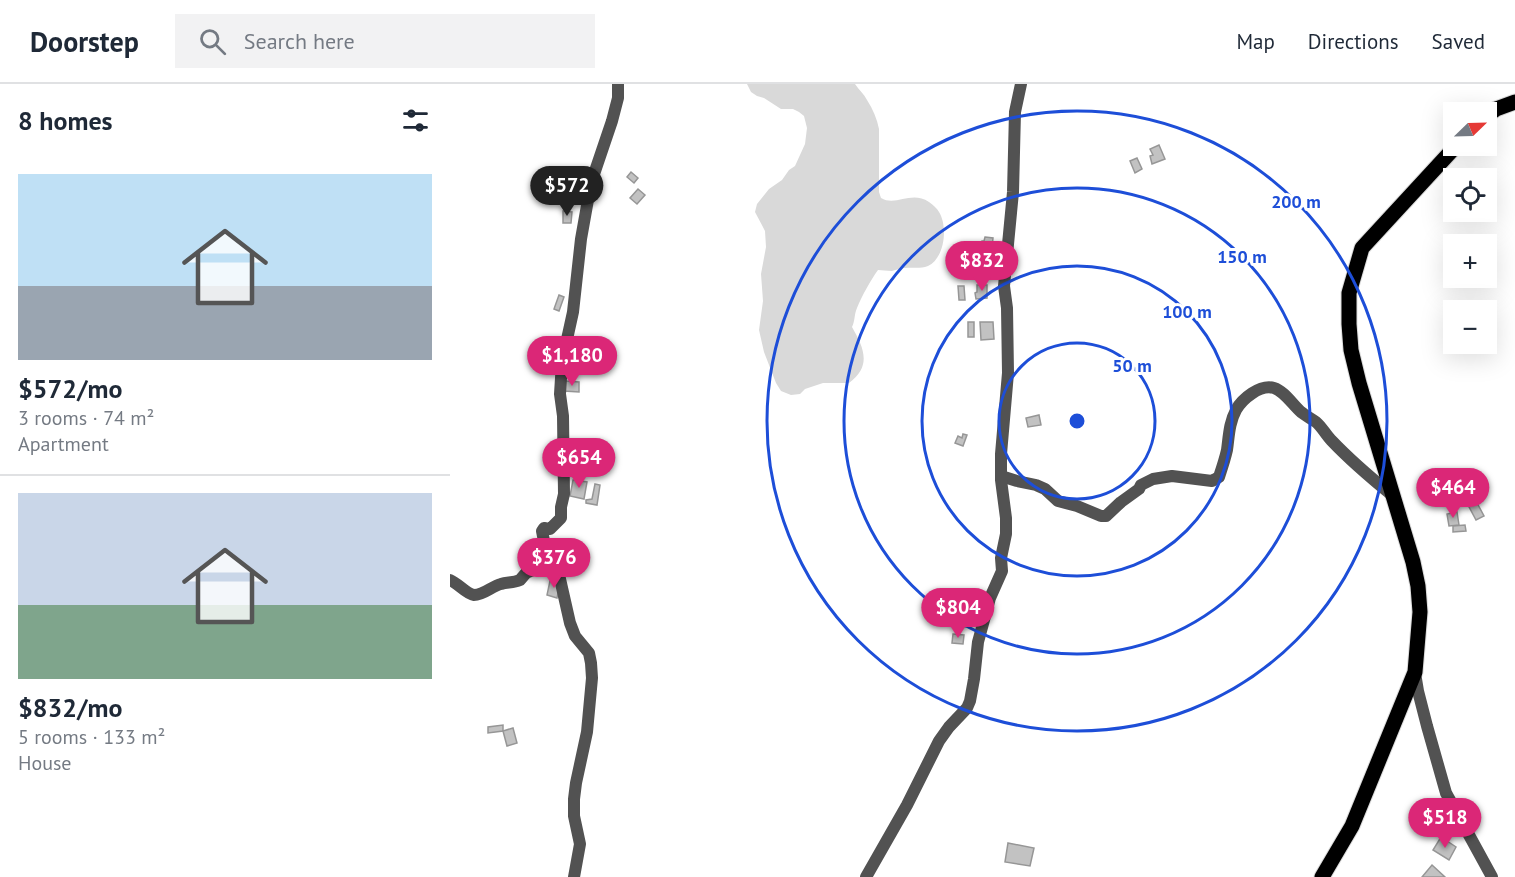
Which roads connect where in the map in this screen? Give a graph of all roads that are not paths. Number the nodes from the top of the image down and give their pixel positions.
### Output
1 (618, 84) edge
2 (1021, 84) edge
3 (1515, 102) edge
4 (1497, 109) edge
5 (1447, 156) edge
6 (1001, 476) junction
7 (1392, 495) junction
8 (558, 570) junction
9 (450, 580) edge
10 (1415, 672) junction
11 (574, 877) edge
12 (866, 877) edge
13 (1322, 877) edge
14 (1492, 877) edge

1 - 8 street
2 - 6 street
3 - 4 main road
5 - 7 main road
6 - 7 street
6 - 12 street
7 - 10 main road
8 - 9 street
8 - 11 street
10 - 13 main road
10 - 14 street

